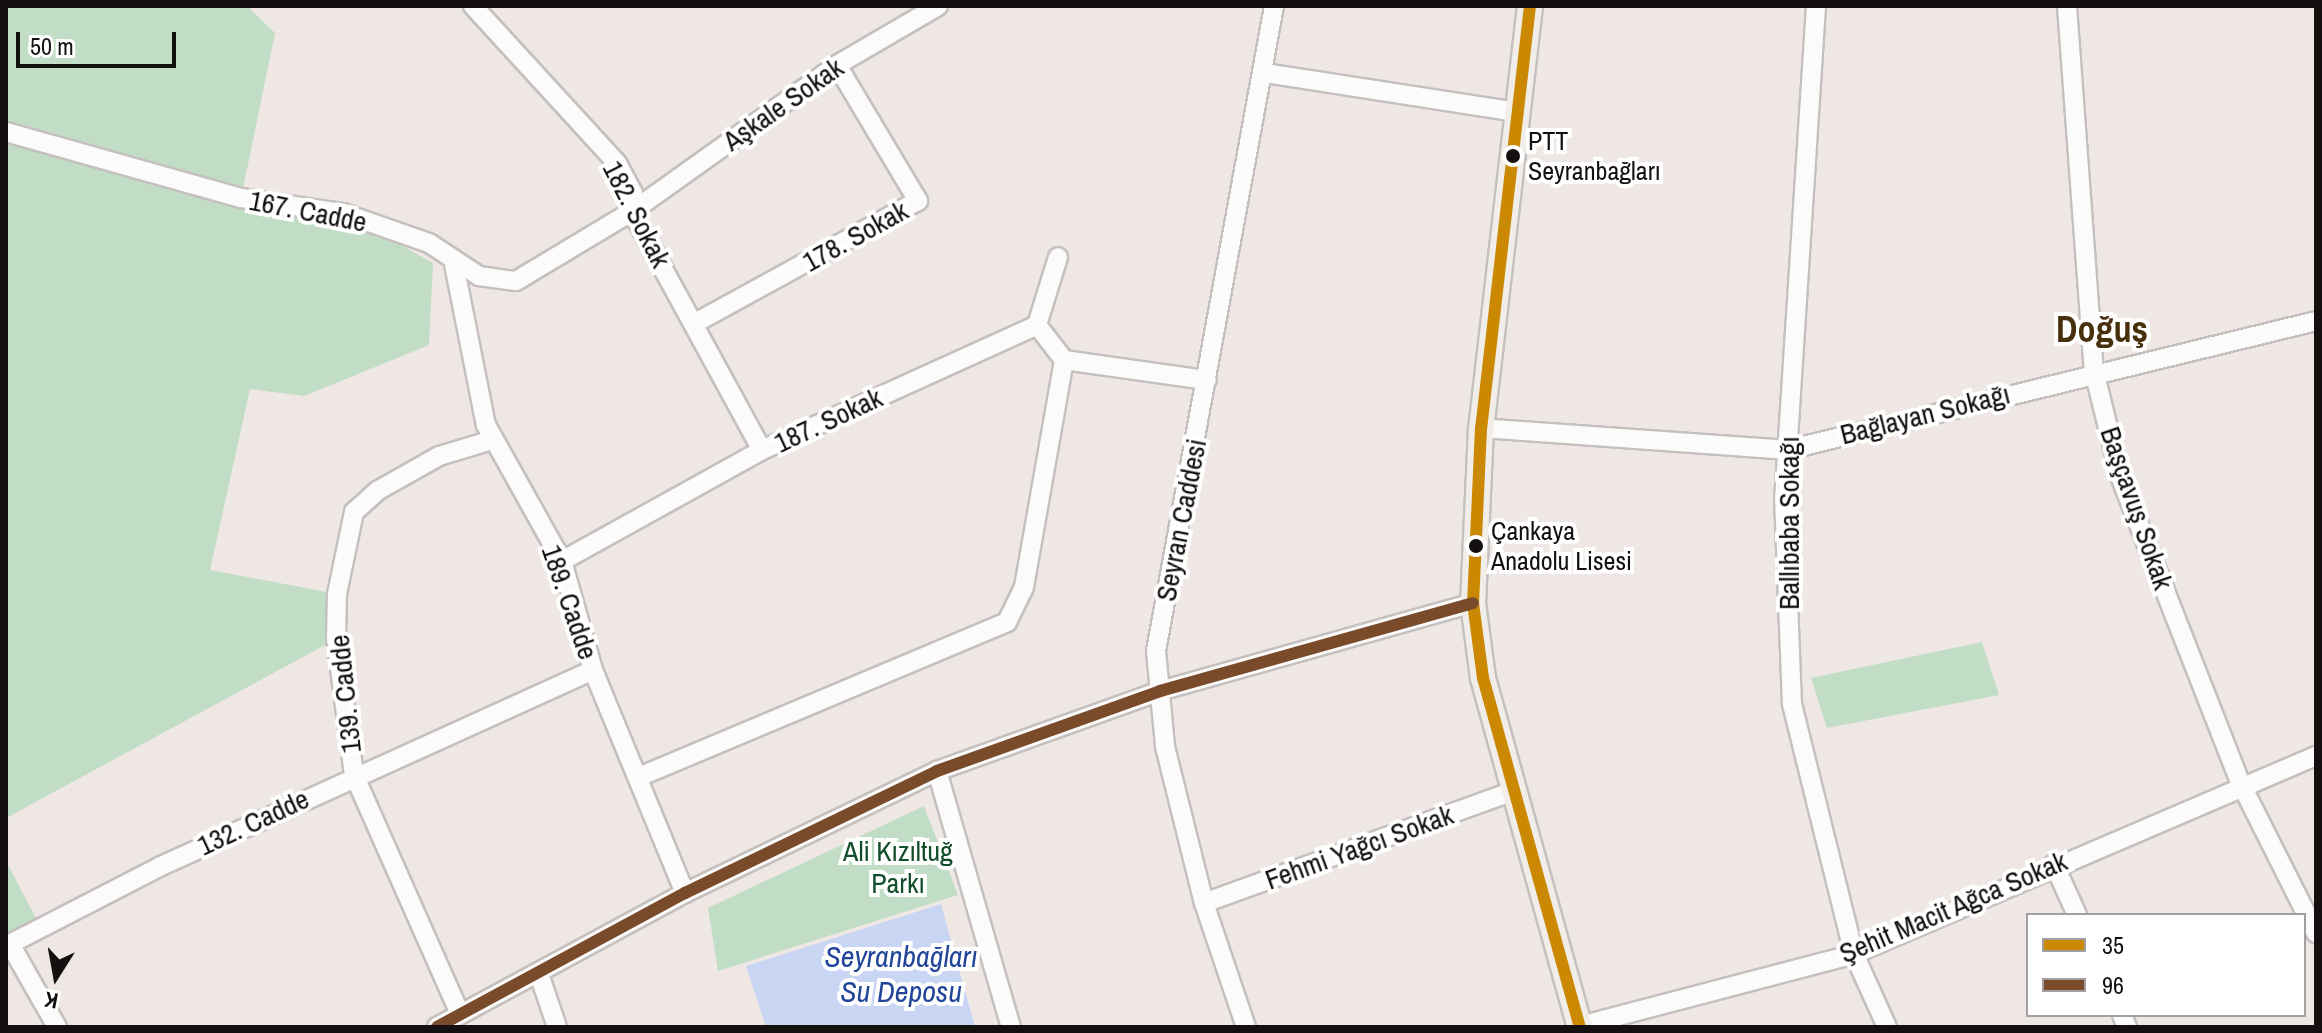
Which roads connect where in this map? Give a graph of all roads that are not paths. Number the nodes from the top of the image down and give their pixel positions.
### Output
1 (938, 6) edge
2 (1274, 6) edge
3 (1530, 6) edge
4 (1816, 6) edge
5 (2067, 6) edge
6 (475, 7) edge
7 (837, 65) junction
8 (1265, 73) junction
9 (1516, 112) junction
10 (6, 132) edge
11 (634, 210) junction
12 (1058, 257) dead end
13 (454, 264) junction
14 (2316, 321) edge
15 (695, 323) junction
16 (1037, 325) junction
17 (1064, 360) junction
18 (2094, 371) junction
19 (1207, 380) junction
20 (1481, 428) junction
21 (492, 440) junction
22 (762, 450) junction
23 (1787, 450) junction
24 (562, 561) junction
25 (1473, 603) junction
26 (593, 670) junction
27 (1160, 691) junction
28 (2316, 756) edge
29 (937, 771) junction
30 (354, 775) junction
31 (641, 776) junction
32 (2241, 784) junction
33 (1513, 791) junction
34 (2054, 864) junction
35 (685, 893) junction
36 (1204, 903) junction
37 (2076, 913) edge
38 (2306, 913) edge
39 (2306, 913) edge
40 (2316, 933) edge
41 (8, 945) edge
42 (1854, 954) junction
43 (539, 974) junction
44 (460, 1014) junction
45 (1580, 1026) edge
46 (57, 1027) edge
47 (437, 1027) edge
48 (557, 1027) edge
49 (1011, 1027) edge
50 (1246, 1027) edge
51 (1887, 1027) edge

1 - 7 street, Aşkale Sokak
2 - 8 street, Seyran Caddesi
3 - 9 main road
4 - 23 street, Ballıbaba Sokağı
5 - 18 street, Başçavuş Sokak
6 - 11 street, 182. Sokak
7 - 11 street, Aşkale Sokak
7 - 15 street, 178. Sokak
8 - 9 street
8 - 19 street, Seyran Caddesi
9 - 20 main road
10 - 13 street, 167. Cadde
11 - 13 street, 167. Cadde
11 - 15 street, 182. Sokak
12 - 16 street
13 - 21 street, 189. Cadde
14 - 18 street, Bağlayan Sokağı
15 - 22 street, 182. Sokak
16 - 17 street
16 - 22 street, 187. Sokak
17 - 19 street
17 - 31 street
18 - 23 street, Bağlayan Sokağı
18 - 32 street, Başçavuş Sokak
19 - 27 street, Seyran Caddesi
20 - 23 street, Bağlayan Sokağı
20 - 25 main road
21 - 24 street, 189. Cadde
21 - 30 street, 139. Cadde
22 - 24 street, 187. Sokak
23 - 42 street, Ballıbaba Sokağı
24 - 26 street, 189. Cadde
25 - 27 street
25 - 33 main road
26 - 30 street, 132. Cadde
26 - 31 street, 189. Cadde
27 - 29 street
27 - 36 street, Seyran Caddesi
28 - 32 street, Şehit Macit Ağca Sokak
29 - 35 street
29 - 49 street
30 - 41 street, 132. Cadde
30 - 44 street, 139. Cadde
31 - 35 street, 189. Cadde
32 - 34 street, Şehit Macit Ağca Sokak
32 - 38 street, Başçavuş Sokak
33 - 36 street, Fehmi Yağcı Sokak
33 - 45 main road
34 - 37 street
34 - 42 street, Şehit Macit Ağca Sokak
35 - 43 street
36 - 50 street, Seyran Caddesi
39 - 40 street, Başçavuş Sokak
41 - 46 street
42 - 45 street, Şehit Macit Ağca Sokak
42 - 51 street, Ballıbaba Sokağı
43 - 44 street
43 - 48 street
44 - 47 street

